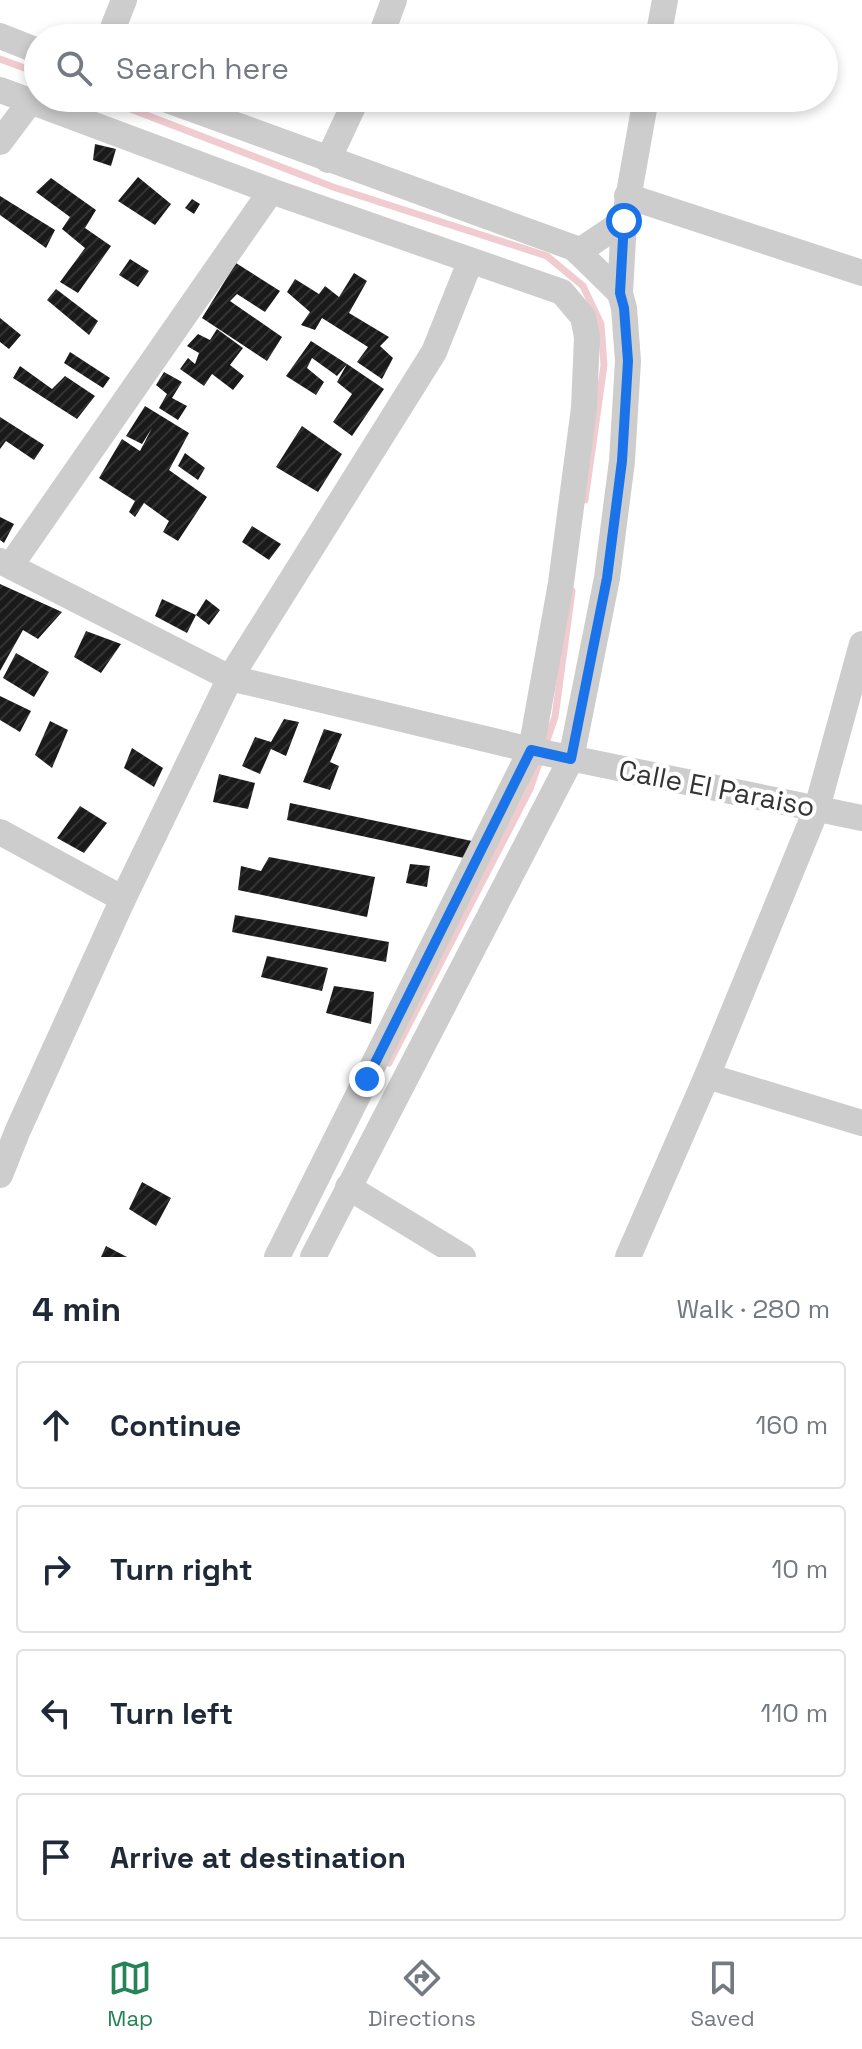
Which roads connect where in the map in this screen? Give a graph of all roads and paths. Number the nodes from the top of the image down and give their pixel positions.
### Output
1 (124, 0) edge
2 (394, 0) edge
3 (665, 0) edge
4 (115, 24) edge
5 (385, 24) edge
6 (661, 24) edge
7 (0, 36) edge
8 (24, 45) edge
9 (0, 90) edge
10 (24, 100) edge
11 (24, 110) edge
12 (57, 112) edge
13 (199, 112) edge
14 (350, 112) edge
15 (643, 112) edge
16 (0, 142) edge
17 (328, 160) junction
18 (271, 191) junction
19 (626, 208) junction
20 (578, 252) junction
21 (470, 262) junction
22 (862, 273) edge
23 (620, 293) junction
24 (6, 563) edge
25 (862, 644) edge
26 (230, 678) junction
27 (531, 750) junction
28 (571, 759) junction
29 (817, 808) junction
30 (862, 818) edge
31 (0, 832) edge
32 (123, 899) junction
33 (707, 1076) junction
34 (862, 1123) edge
35 (9, 1125) edge
36 (0, 1175) edge
37 (348, 1187) junction
38 (277, 1257) edge
39 (313, 1257) edge
40 (463, 1257) edge
41 (628, 1257) edge

1 - 4 street
2 - 5 street
3 - 6 street
7 - 8 street
9 - 10 street
11 - 16 street
12 - 18 street
13 - 17 street
14 - 17 street
15 - 19 street
17 - 20 street
18 - 21 street
18 - 24 street
19 - 20 street
19 - 22 street
19 - 23 street
20 - 23 street
21 - 26 street
21 - 27 street
23 - 28 street
24 - 26 street, Calle El Paraiso
25 - 29 street
26 - 27 street, Calle El Paraiso
26 - 32 street
27 - 28 street, Calle El Paraiso
27 - 38 street
28 - 29 street, Calle El Paraiso
28 - 37 street
29 - 30 street, Calle El Paraiso
29 - 33 street
31 - 32 street
32 - 35 street
33 - 34 street
33 - 41 street
35 - 36 street
37 - 39 street
37 - 40 street

